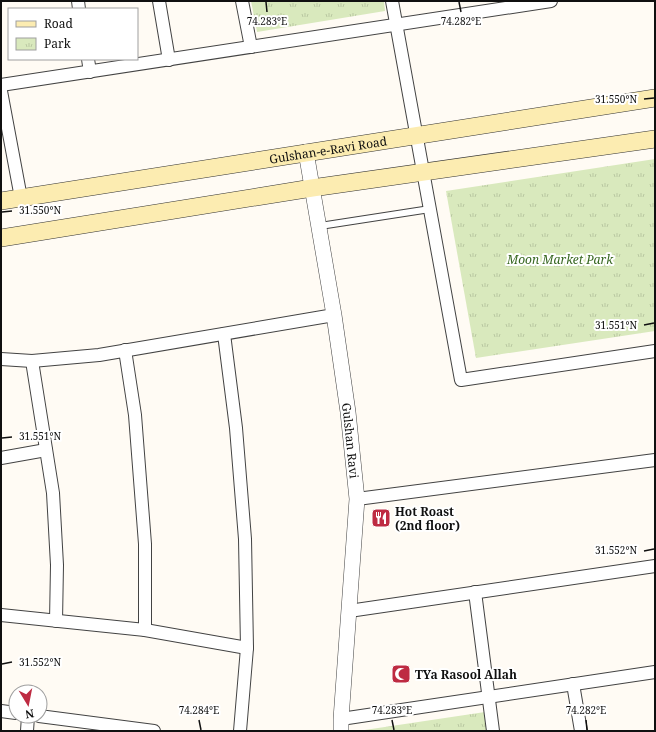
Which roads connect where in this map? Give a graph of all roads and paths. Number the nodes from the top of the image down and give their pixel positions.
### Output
1 (158, 1) edge
2 (242, 1) edge
3 (392, 1) edge
4 (551, 1) edge
5 (480, 6) edge
6 (396, 25) junction
7 (251, 47) junction
8 (88, 60) edge
9 (169, 60) junction
10 (90, 72) junction
11 (1, 85) edge
12 (1, 90) edge
13 (655, 98) edge
14 (416, 136) junction
15 (655, 139) edge
16 (306, 152) junction
17 (423, 173) junction
18 (312, 188) junction
19 (21, 198) junction
20 (1, 200) edge
21 (430, 209) junction
22 (320, 226) junction
23 (1, 238) edge
24 (334, 315) junction
25 (224, 334) junction
26 (125, 350) junction
27 (655, 351) edge
28 (1, 359) edge
29 (32, 361) junction
30 (46, 450) junction
31 (1, 458) edge
32 (655, 460) edge
33 (357, 499) junction
34 (655, 566) edge
35 (475, 592) junction
36 (349, 611) junction
37 (1, 615) edge
38 (56, 621) junction
39 (145, 630) junction
40 (247, 648) junction
41 (655, 672) edge
42 (573, 684) junction
43 (488, 697) junction
44 (48, 717) edge
45 (341, 725) edge
46 (154, 731) edge
47 (240, 731) edge
48 (492, 731) edge
49 (581, 731) edge

1 - 9 street
2 - 7 street
3 - 6 street
4 - 5 street
5 - 6 street
6 - 7 street
6 - 14 street
7 - 9 street
8 - 10 street
9 - 10 street
10 - 11 street
12 - 19 street
13 - 14 main road, Gulshan-e-Ravi Road
14 - 16 main road, Gulshan-e-Ravi Road
14 - 17 street
15 - 17 main road
16 - 18 street, Gulshan Ravi
16 - 19 main road, Gulshan-e-Ravi Road
17 - 18 main road
17 - 21 street
18 - 22 street, Gulshan Ravi
18 - 23 main road
19 - 20 main road, Gulshan-e-Ravi Road
21 - 22 lane
21 - 27 street
22 - 24 street, Gulshan Ravi
24 - 25 street
24 - 33 street, Gulshan Ravi
25 - 26 street
25 - 40 street
26 - 29 street
26 - 39 street
28 - 29 street
29 - 30 street
30 - 31 street
30 - 38 street
32 - 33 street
33 - 36 street, Gulshan Ravi
34 - 35 street
35 - 36 street
35 - 43 street
36 - 45 street, Gulshan Ravi
37 - 38 street
38 - 39 street
39 - 40 street
40 - 47 street
41 - 42 street
42 - 43 street
42 - 49 street
43 - 45 street
43 - 48 street
44 - 46 street

